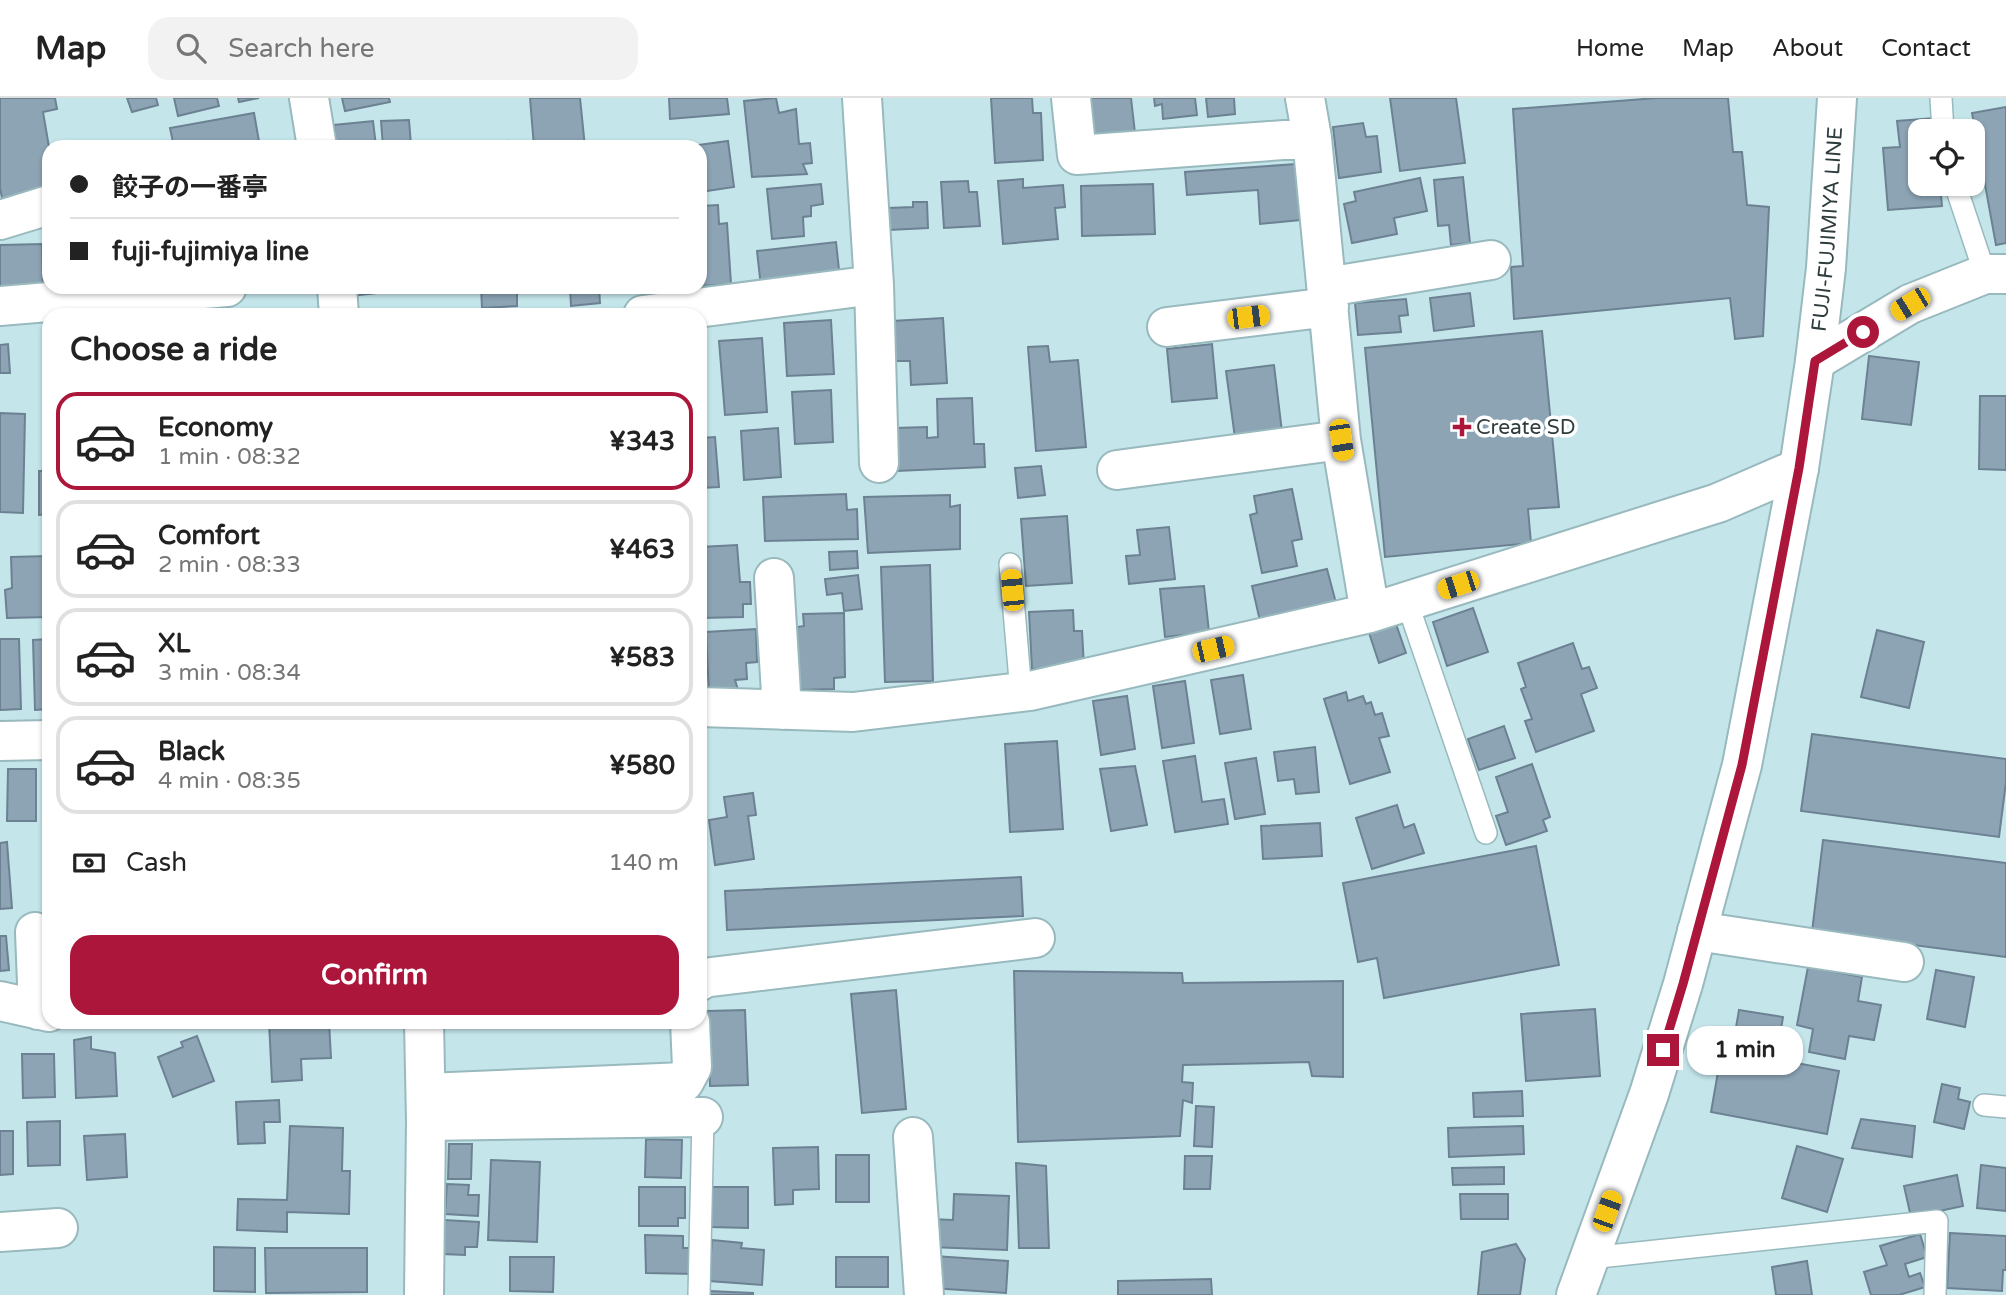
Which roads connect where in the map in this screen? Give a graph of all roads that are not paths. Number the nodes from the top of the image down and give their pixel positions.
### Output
1 (309, 98) edge
2 (862, 98) edge
3 (1071, 98) edge
4 (1305, 98) edge
5 (1837, 98) edge
6 (1941, 98) edge
7 (1942, 119) edge
8 (1312, 138) junction
9 (316, 140) edge
10 (1960, 196) edge
11 (42, 207) edge
12 (0, 220) edge
13 (1491, 260) dead end
14 (1995, 274) edge
15 (874, 285) junction
16 (143, 294) edge
17 (1328, 297) junction
18 (0, 306) edge
19 (697, 308) edge
20 (1167, 327) dead end
21 (1815, 361) junction
22 (1341, 440) junction
23 (879, 463) dead end
24 (1799, 468) junction
25 (1117, 470) dead end
26 (1010, 564) dead end
27 (774, 579) dead end
28 (1407, 602) junction
29 (1370, 613) junction
30 (1021, 692) junction
31 (707, 707) edge
32 (782, 710) junction
33 (42, 740) edge
34 (0, 741) edge
35 (1486, 832) dead end
36 (35, 932) dead end
37 (1696, 932) junction
38 (1035, 938) dead end
39 (1904, 961) dead end
40 (707, 978) edge
41 (42, 993) edge
42 (0, 1001) edge
43 (42, 1011) edge
44 (424, 1029) edge
45 (690, 1029) edge
46 (1984, 1105) dead end
47 (426, 1107) junction
48 (2006, 1107) edge
49 (703, 1117) joint
50 (913, 1137) dead end
51 (58, 1228) dead end
52 (0, 1231) edge
53 (1590, 1258) junction
54 (424, 1295) edge
55 (699, 1295) edge
56 (924, 1295) edge
57 (1576, 1295) edge
58 (1935, 1295) edge

1 - 9 street
2 - 15 street
3 - 8 street
4 - 8 street
5 - 21 street, FUJI-FUJIMIYA LINE
6 - 7 lane
8 - 17 street
10 - 14 lane
11 - 12 street
13 - 17 street
14 - 21 street
15 - 19 street
15 - 23 street
16 - 18 street
17 - 20 street
17 - 22 street
21 - 24 street, FUJI-FUJIMIYA LINE
22 - 25 street
22 - 29 street
24 - 28 street
24 - 37 street, FUJI-FUJIMIYA LINE
26 - 30 lane
27 - 32 street
28 - 29 street
28 - 35 lane
29 - 30 street
30 - 32 street
31 - 32 street
33 - 34 street
36 - 41 street
37 - 39 street
37 - 53 street, FUJI-FUJIMIYA LINE
38 - 40 street
42 - 43 street
44 - 47 street
45 - 47 street
46 - 48 lane
47 - 49 street
47 - 54 street
49 - 55 lane
50 - 56 street
51 - 52 street
53 - 57 street, FUJI-FUJIMIYA LINE
53 - 58 lane

